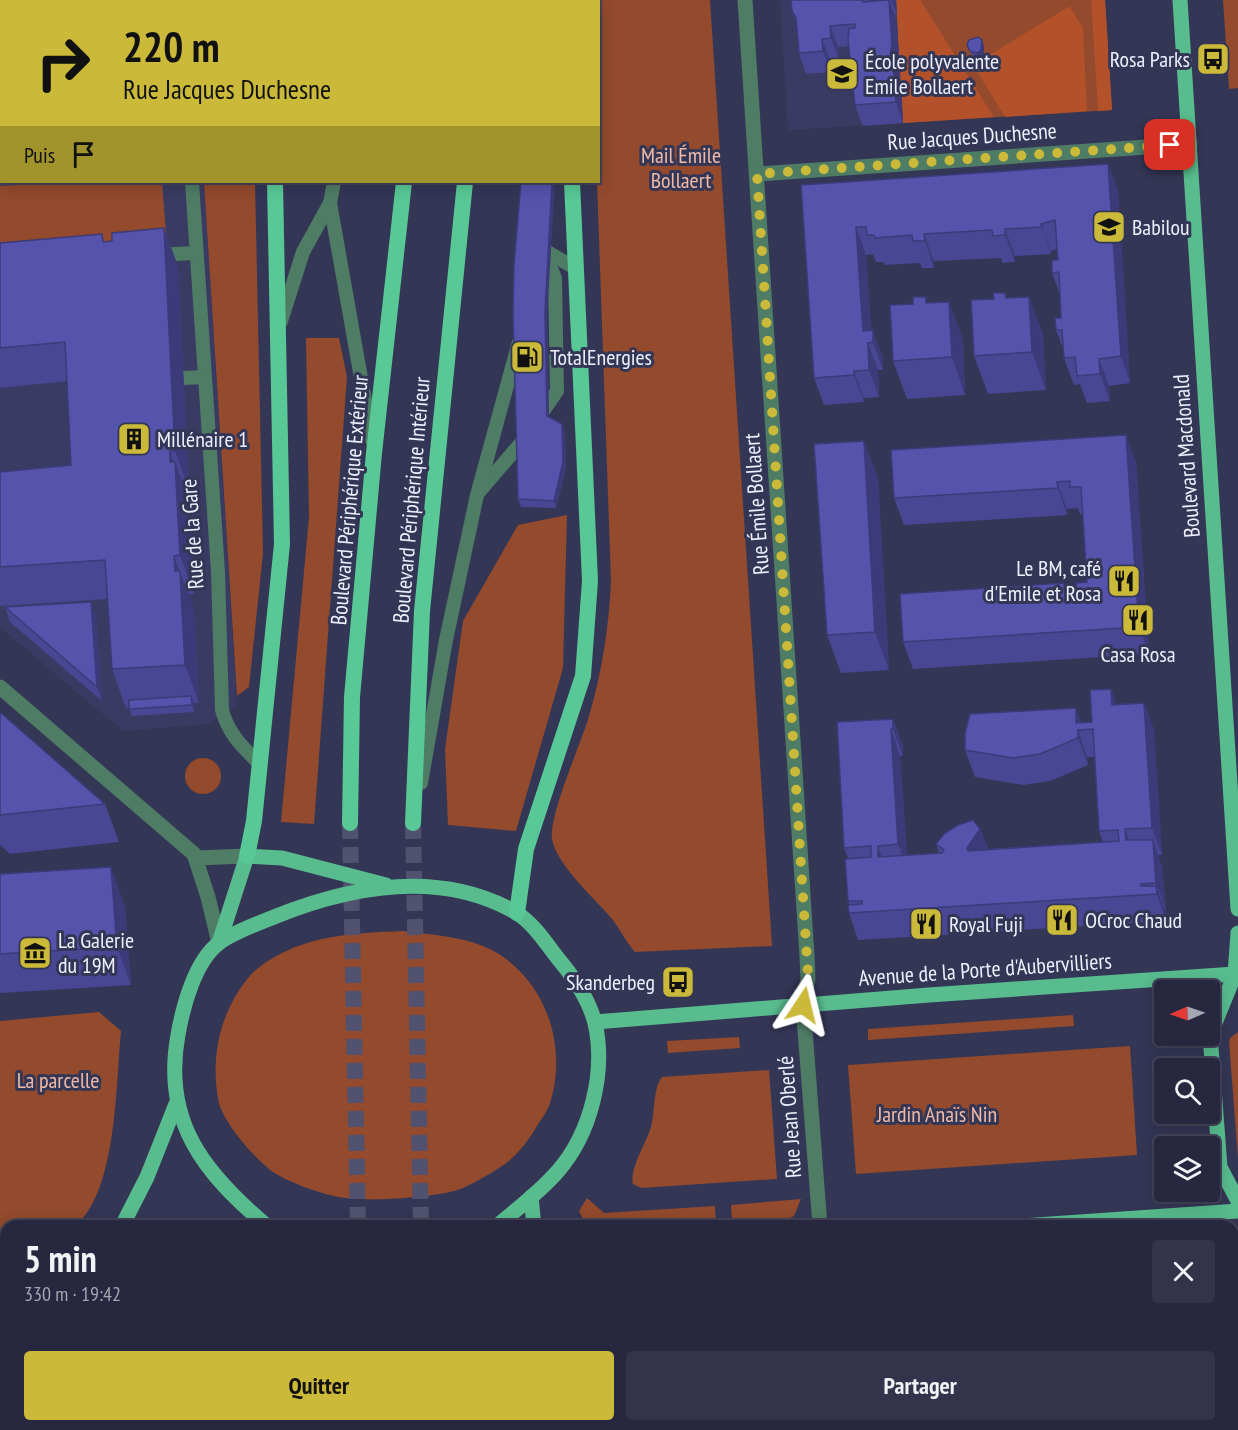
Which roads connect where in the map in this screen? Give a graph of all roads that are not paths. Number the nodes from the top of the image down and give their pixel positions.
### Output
1 (745, 0) edge
2 (1180, 0) edge
3 (1190, 144) junction
4 (757, 174) junction
5 (192, 183) edge
6 (275, 183) edge
7 (334, 183) edge
8 (404, 183) edge
9 (465, 183) edge
10 (572, 183) edge
11 (330, 203) junction
12 (544, 244) junction
13 (196, 253) junction
14 (139, 256) edge
15 (575, 268) junction
16 (538, 272) edge
17 (279, 326) junction
18 (522, 328) edge
19 (204, 377) junction
20 (183, 378) dead end
21 (374, 453) junction
22 (477, 495) junction
23 (0, 687) edge
24 (259, 763) junction
25 (350, 823) tunnel mouth
26 (413, 823) joint
27 (247, 856) junction
28 (197, 858) junction
29 (389, 885) junction
30 (1238, 909) edge
31 (517, 913) junction
32 (1238, 933) edge
33 (219, 943) junction
34 (1236, 976) edge
35 (803, 1005) junction
36 (595, 1022) junction
37 (176, 1104) junction
38 (531, 1197) junction
39 (1238, 1201) edge
40 (1238, 1211) edge
41 (125, 1220) edge
42 (261, 1220) edge
43 (504, 1220) edge
44 (533, 1220) edge
45 (820, 1220) edge
46 (1131, 1220) edge

1 - 4 street, Rue Émile Bollaert
2 - 3 main road, Boulevard Macdonald
3 - 4 street, Rue Jacques Duchesne
3 - 30 main road, Boulevard Macdonald
4 - 35 street, Rue Émile Bollaert
5 - 13 lane, Rue de la Gare
6 - 17 highway
7 - 11 lane
8 - 21 highway, Boulevard Périphérique Extérieur
9 - 26 highway, Boulevard Périphérique Intérieur
10 - 15 highway
11 - 17 lane
11 - 21 lane
12 - 15 lane
12 - 16 lane
12 - 22 lane
13 - 14 lane
13 - 19 lane, Rue de la Gare
15 - 31 highway
17 - 24 highway
18 - 22 lane
19 - 20 lane
19 - 24 lane, Rue de la Gare
21 - 25 highway, Boulevard Périphérique Extérieur
22 - 26 lane
23 - 28 street
24 - 27 highway
27 - 28 street
27 - 29 main road
27 - 33 main road
28 - 33 street
29 - 31 main road
29 - 33 main road
31 - 36 main road
32 - 34 main road
33 - 37 main road
34 - 35 main road, Avenue de la Porte d'Aubervilliers
34 - 39 main road
35 - 36 main road, Avenue de la Porte d'Aubervilliers
35 - 45 street, Rue Jean Oberlé
36 - 38 main road
37 - 41 main road
37 - 42 main road
38 - 43 main road
38 - 44 main road
40 - 46 main road

